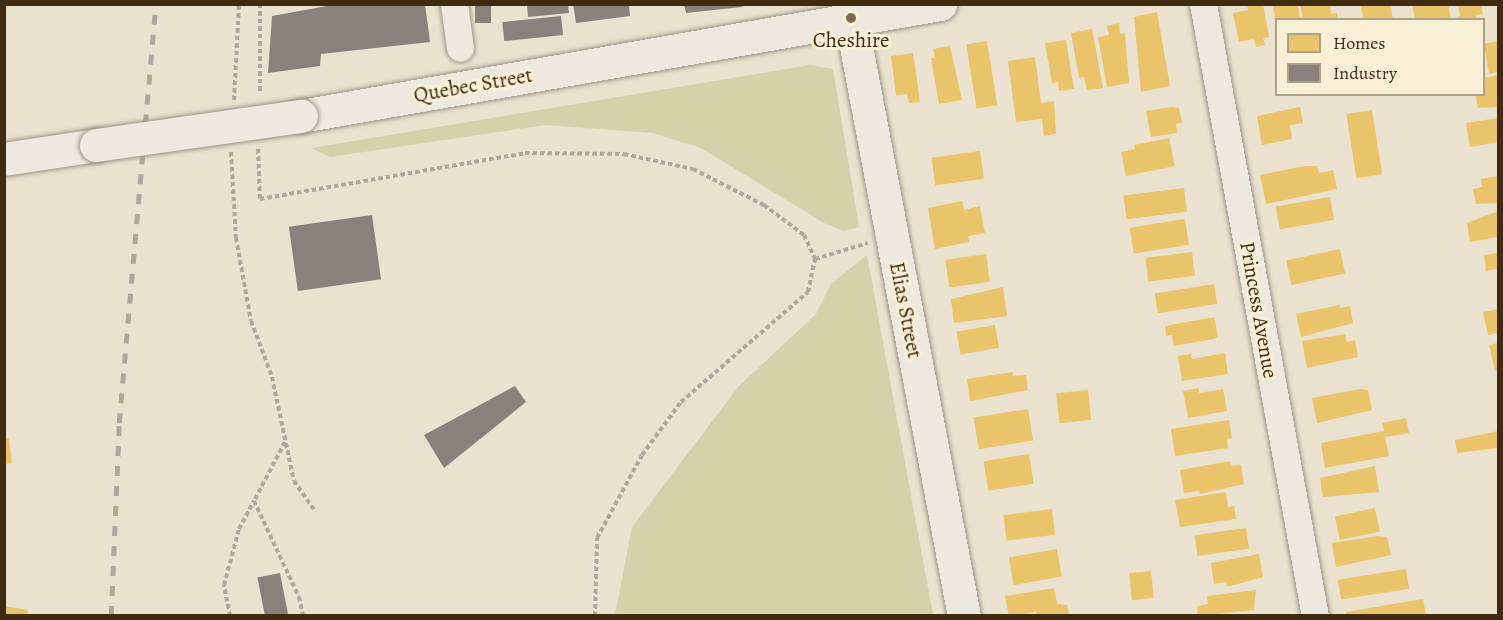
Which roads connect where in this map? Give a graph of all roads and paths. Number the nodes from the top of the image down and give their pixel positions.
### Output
1 (239, 4) edge
2 (260, 4) edge
3 (454, 4) edge
4 (940, 4) edge
5 (1203, 4) edge
6 (849, 11) edge
7 (460, 48) dead end
8 (260, 97) dead end
9 (233, 111) dead end
10 (259, 141) dead end
11 (231, 145) dead end
12 (4, 159) edge
13 (892, 236) junction
14 (814, 259) junction
15 (285, 442) junction
16 (254, 501) junction
17 (315, 511) dead end
18 (230, 615) edge
19 (303, 615) edge
20 (595, 615) edge
21 (964, 615) edge
22 (1315, 615) edge

1 - 9 path
2 - 8 path
3 - 7 street
4 - 6 street, Quebec Street
5 - 22 street, Princess Avenue
6 - 12 street, Quebec Street, bridge
6 - 13 street, Elias Street
10 - 14 path
11 - 15 path
13 - 14 path
13 - 21 street, Elias Street
14 - 20 path
15 - 16 path
15 - 17 path
16 - 18 path
16 - 19 path

